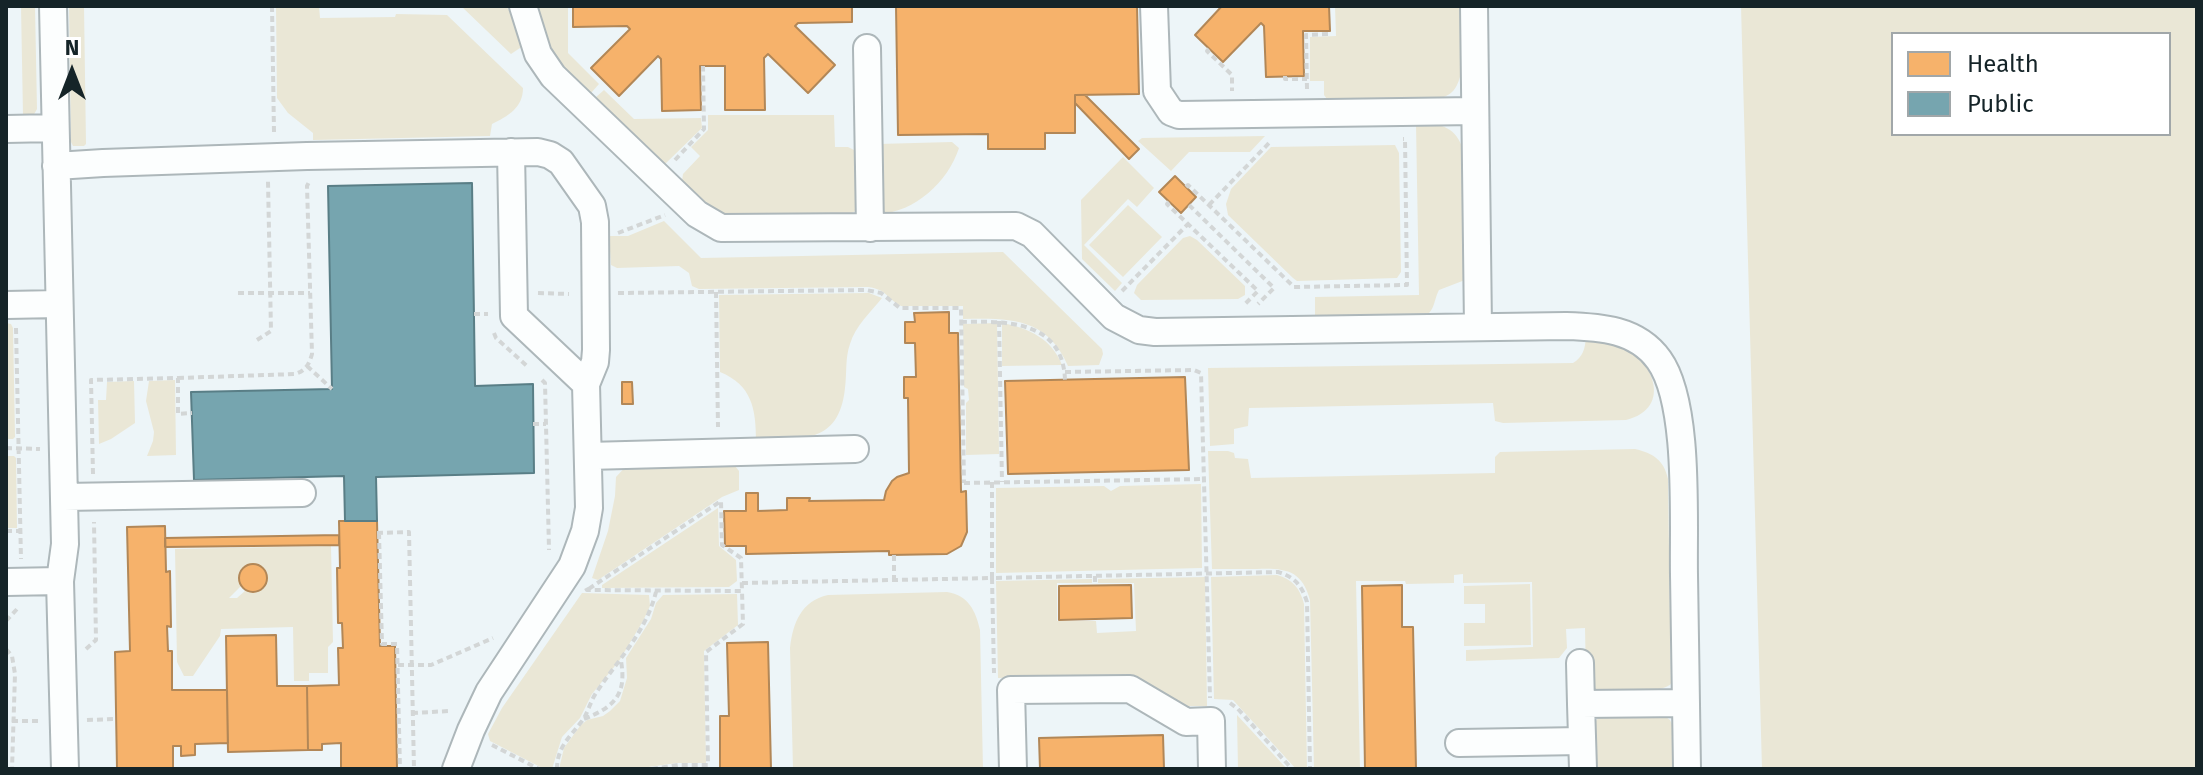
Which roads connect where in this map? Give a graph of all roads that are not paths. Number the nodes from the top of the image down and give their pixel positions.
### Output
1 (53, 6) edge
2 (523, 6) edge
3 (1154, 6) edge
4 (1474, 6) edge
5 (867, 48) dead end
6 (1475, 111) junction
7 (55, 128) junction
8 (6, 129) edge
9 (511, 152) junction
10 (56, 166) junction
11 (870, 228) junction
12 (59, 304) junction
13 (9, 313) edge
14 (1478, 327) junction
15 (586, 384) junction
16 (855, 449) dead end
17 (588, 456) junction
18 (302, 493) dead end
19 (64, 497) junction
20 (14, 574) edge
21 (60, 581) junction
22 (1580, 663) dead end
23 (1686, 703) junction
24 (1581, 704) junction
25 (1582, 741) junction
26 (1459, 743) dead end
27 (65, 769) edge
28 (456, 769) edge
29 (1013, 769) edge
30 (1212, 769) edge
31 (1583, 769) edge
32 (1687, 769) edge

1 - 7 lane
2 - 11 lane
3 - 6 lane
4 - 6 lane
5 - 11 lane
6 - 14 lane
7 - 8 lane
7 - 10 lane
9 - 10 lane
9 - 15 lane
9 - 15 lane
10 - 12 lane
11 - 14 lane
12 - 13 lane
12 - 19 lane
14 - 23 lane
15 - 17 lane
16 - 17 lane
17 - 28 lane
18 - 19 lane
19 - 21 lane
20 - 21 lane
21 - 27 lane
22 - 24 lane
23 - 24 lane
23 - 32 lane
24 - 25 lane
25 - 26 lane
25 - 31 lane
29 - 30 lane

